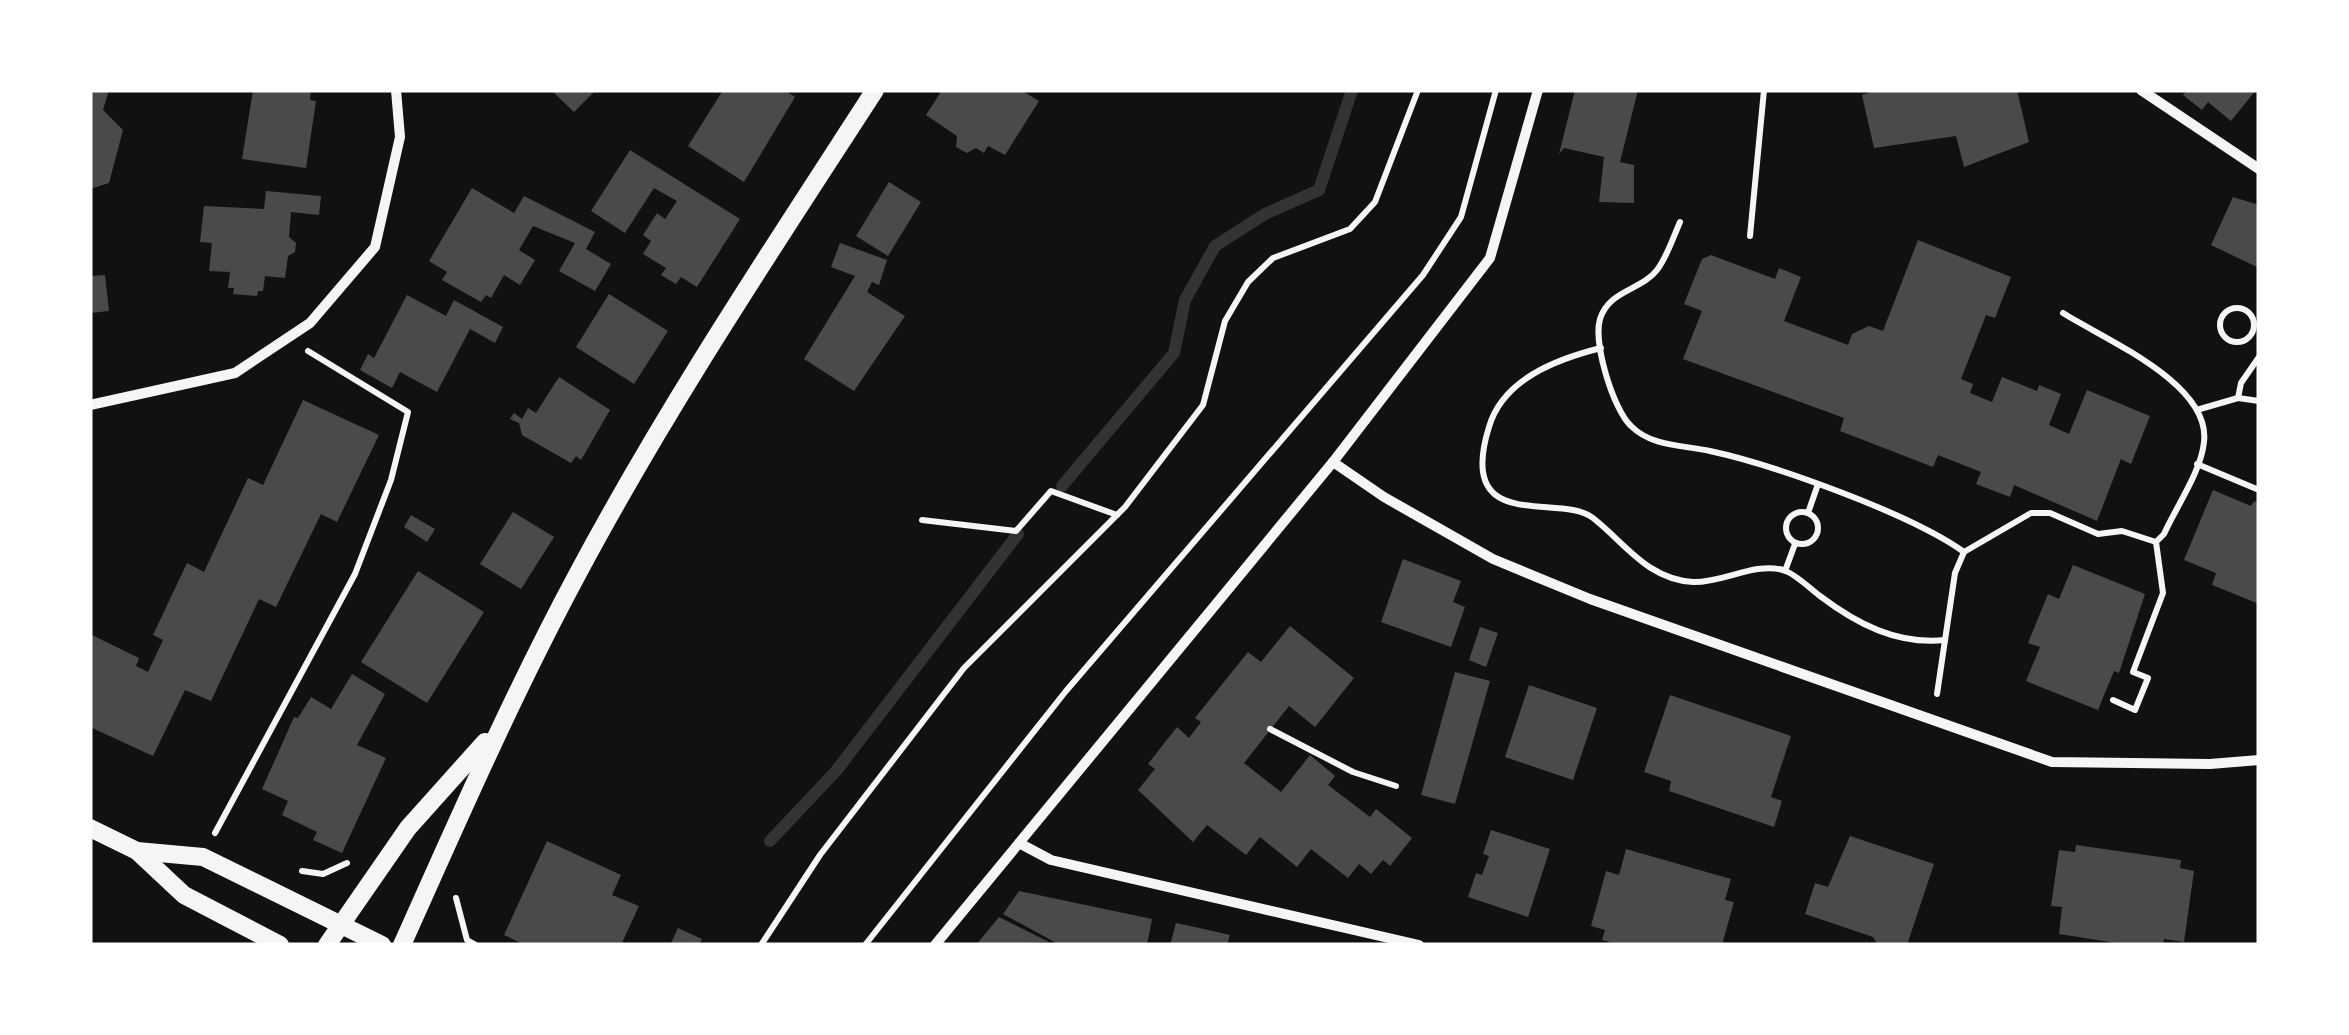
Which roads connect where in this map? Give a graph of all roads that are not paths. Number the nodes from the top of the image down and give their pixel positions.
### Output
1 (396, 90) edge
2 (875, 90) edge
3 (1538, 90) edge
4 (2141, 90) edge
5 (2259, 169) edge
6 (90, 405) edge
7 (1332, 462) junction
8 (499, 726) junction
9 (2259, 760) edge
10 (90, 828) edge
11 (1019, 843) junction
12 (137, 851) junction
13 (339, 924) junction
14 (280, 945) edge
15 (327, 945) edge
16 (382, 945) edge
17 (402, 945) edge
18 (934, 945) edge
19 (1419, 945) edge

1 - 6 street
2 - 8 street
3 - 7 street
4 - 5 street
7 - 9 street
7 - 11 street
8 - 13 street
8 - 17 street
10 - 12 street
11 - 18 street
11 - 19 street
12 - 13 street
12 - 14 street
13 - 15 street
13 - 16 street

